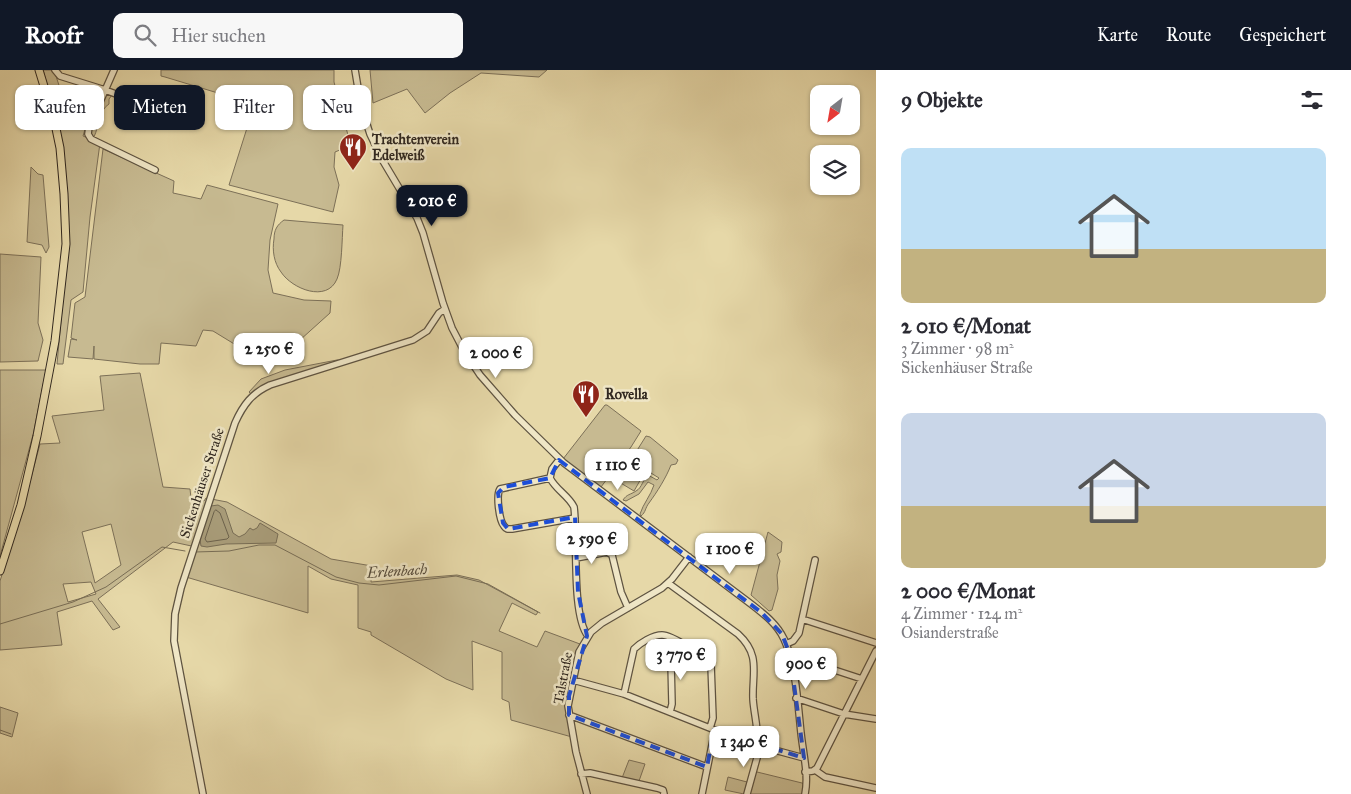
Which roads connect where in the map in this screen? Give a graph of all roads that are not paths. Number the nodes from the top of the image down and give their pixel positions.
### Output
1 (39, 70) edge
2 (55, 70) edge
3 (114, 70) edge
4 (355, 70) edge
5 (105, 90) junction
6 (114, 93) edge
7 (155, 170) dead end
8 (444, 306) junction
9 (560, 460) junction
10 (550, 478) junction
11 (575, 518) junction
12 (688, 557) junction
13 (576, 558) junction
14 (815, 560) dead end
15 (0, 571) edge
16 (668, 583) junction
17 (628, 608) junction
18 (802, 619) junction
19 (588, 636) junction
20 (876, 643) edge
21 (680, 644) junction
22 (786, 644) junction
23 (876, 651) edge
24 (874, 658) edge
25 (802, 664) dead end
26 (862, 679) junction
27 (573, 680) junction
28 (624, 694) junction
29 (796, 698) junction
30 (670, 712) junction
31 (844, 714) junction
32 (569, 715) junction
33 (876, 719) edge
34 (712, 729) junction
35 (758, 746) junction
36 (804, 758) junction
37 (707, 767) junction
38 (815, 770) junction
39 (805, 772) junction
40 (581, 774) junction
41 (876, 788) edge
42 (203, 794) edge
43 (587, 794) edge
44 (664, 794) edge
45 (702, 794) edge
46 (747, 794) edge
47 (805, 794) edge

1 - 15 main road
2 - 5 street
3 - 5 street
4 - 8 street
5 - 6 street
5 - 7 street
8 - 9 street
8 - 42 street, Sickenhäuser Straße
9 - 10 street
9 - 12 street
10 - 11 street
10 - 11 street
11 - 13 street
12 - 16 street, Talstraße
12 - 22 street
13 - 17 street
13 - 19 street
14 - 18 street
16 - 17 street, Talstraße
16 - 35 street
17 - 19 street, Talstraße
18 - 20 street
18 - 22 street
19 - 27 street, Talstraße
21 - 28 street
21 - 30 street
21 - 34 street
22 - 29 street
23 - 24 street
24 - 26 street
25 - 26 street
26 - 31 street
27 - 28 street
27 - 32 street, Talstraße
28 - 30 street
29 - 31 street
29 - 36 street
30 - 34 street
31 - 33 street
31 - 38 street
32 - 37 street
32 - 40 street, Talstraße
34 - 35 street
34 - 37 street
35 - 36 street
35 - 46 street
36 - 39 street
37 - 45 street
38 - 39 street
38 - 41 street
39 - 47 street
40 - 43 street, Talstraße
40 - 44 street

